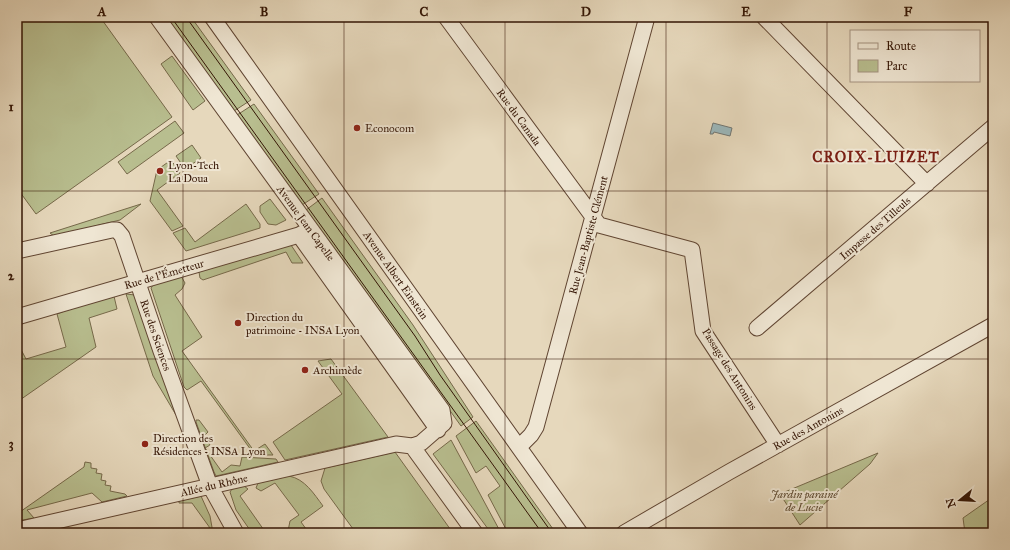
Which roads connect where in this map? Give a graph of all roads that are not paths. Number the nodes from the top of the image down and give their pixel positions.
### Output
1 (157, 17) edge
2 (212, 17) edge
3 (446, 17) edge
4 (645, 17) edge
5 (764, 17) edge
6 (993, 127) edge
7 (927, 184) junction
8 (593, 218) junction
9 (305, 232) junction
10 (17, 251) edge
11 (137, 281) junction
12 (17, 317) edge
13 (993, 326) edge
14 (757, 328) dead end
15 (778, 445) junction
16 (412, 446) junction
17 (519, 447) junction
18 (210, 486) junction
19 (17, 530) edge
20 (236, 533) edge
21 (475, 533) edge
22 (580, 533) edge
23 (624, 533) edge

1 - 9 street, Avenue Jean Capelle
2 - 17 street, Avenue Albert Einstein
3 - 8 street, Rue du Canada
4 - 8 street, Rue Jean-Baptiste Clément
5 - 7 street
6 - 7 street, Impasse des Tilleuls
7 - 14 street, Impasse des Tilleuls
8 - 15 street, Passage des Antonins
8 - 17 street, Rue Jean-Baptiste Clément
9 - 11 street, Rue de l'Émetteur
9 - 16 street, Avenue Jean Capelle
10 - 11 street, Rue des Sciences
11 - 12 street, Rue de l'Émetteur
11 - 18 street, Rue des Sciences
13 - 15 street, Rue des Antonins
15 - 23 street, Rue des Antonins
16 - 18 street, Allée du Rhône
16 - 21 street
17 - 22 street, Avenue Albert Einstein
18 - 19 street, Allée du Rhône
18 - 20 street, Rue des Sciences

